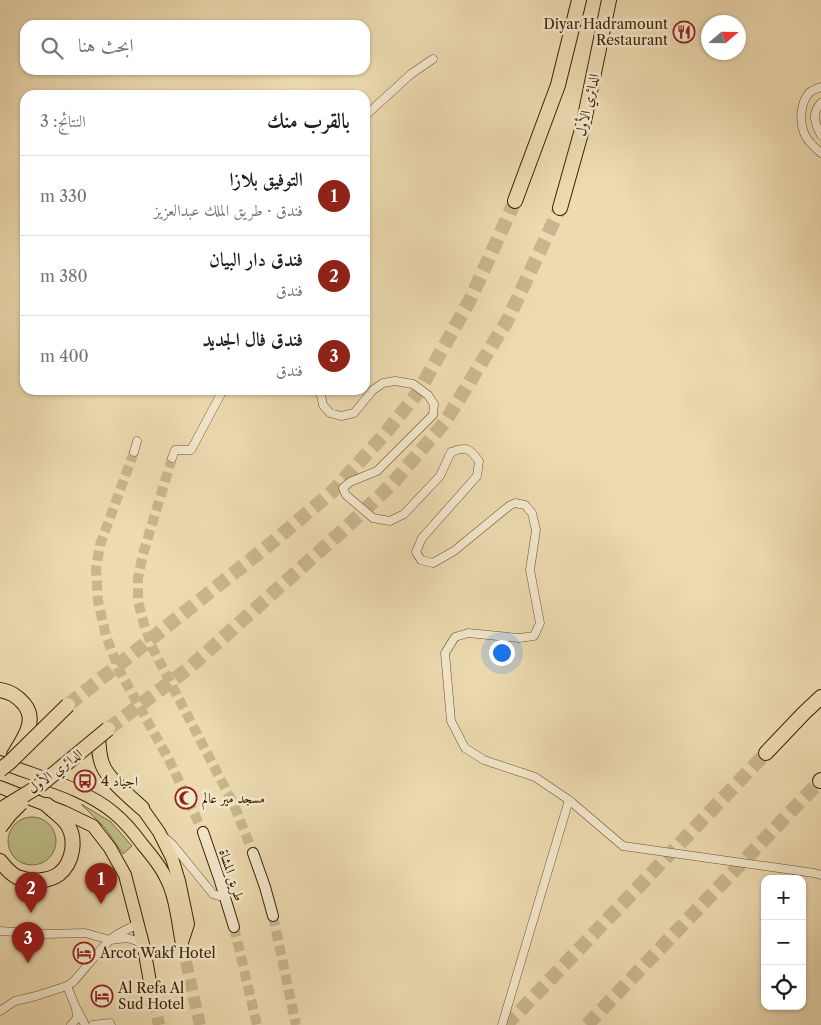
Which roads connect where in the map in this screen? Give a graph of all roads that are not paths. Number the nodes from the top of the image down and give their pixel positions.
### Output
1 (579, 0) edge
2 (609, 0) edge
3 (433, 59) dead end
4 (821, 87) edge
5 (821, 103) edge
6 (370, 111) edge
7 (821, 136) edge
8 (821, 153) edge
9 (515, 201) tunnel mouth
10 (560, 208) tunnel mouth
11 (370, 394) edge
12 (220, 395) edge
13 (321, 395) edge
14 (369, 395) edge
15 (137, 440) dead end
16 (134, 452) tunnel mouth
17 (172, 458) dead end
18 (821, 689) edge
19 (0, 690) edge
20 (821, 697) edge
21 (68, 706) tunnel mouth
22 (804, 713) junction
23 (766, 753) tunnel mouth
24 (4, 764) edge
25 (39, 786) junction
26 (0, 787) edge
27 (570, 800) junction
28 (47, 805) junction
29 (142, 808) joint
30 (0, 810) edge
31 (0, 827) edge
32 (159, 832) junction
33 (203, 832) tunnel mouth
34 (253, 853) tunnel mouth
35 (2, 863) edge
36 (821, 875) edge
37 (224, 895) junction
38 (273, 916) tunnel mouth
39 (139, 923) junction
40 (234, 927) tunnel mouth
41 (0, 931) edge
42 (110, 940) junction
43 (144, 948) junction
44 (150, 982) tunnel mouth
45 (67, 986) junction
46 (76, 1008) junction
47 (0, 1011) edge
48 (71, 1025) edge
49 (85, 1025) edge
50 (94, 1025) edge
51 (112, 1025) edge
52 (502, 1025) edge

1 - 9 highway
2 - 10 highway, الدائري الأول
3 - 6 street
4 - 8 street
5 - 7 street
11 - 27 street
12 - 17 street
13 - 14 street
15 - 16 street
18 - 22 highway
19 - 24 highway, bridge
20 - 22 highway
21 - 24 highway, bridge
22 - 23 highway
24 - 32 highway
25 - 29 highway, الدائري الأول, bridge
25 - 30 highway, الدائري الأول, bridge
25 - 31 highway, bridge
26 - 28 highway
27 - 36 street
27 - 52 street
28 - 35 highway
28 - 39 highway
29 - 32 highway
32 - 37 street
33 - 37 main road, طريق المشاة
34 - 38 main road, طريق المشاة
37 - 40 main road, طريق المشاة
39 - 42 street
39 - 43 highway
41 - 42 street
42 - 43 street
42 - 45 street
43 - 44 highway
45 - 46 street
45 - 47 street
46 - 48 street
46 - 49 street
50 - 51 street

